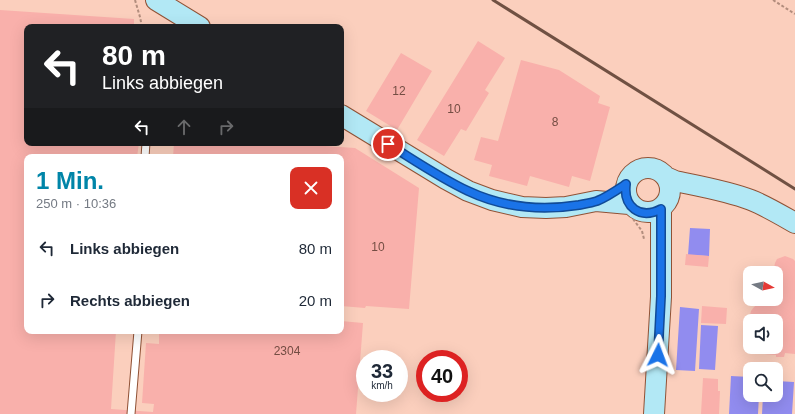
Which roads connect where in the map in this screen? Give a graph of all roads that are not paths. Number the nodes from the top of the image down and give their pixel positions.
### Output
1 (156, 0) edge
2 (195, 24) edge
3 (344, 117) edge
4 (666, 177) junction
5 (626, 184) junction
6 (709, 188) junction
7 (596, 202) junction
8 (664, 205) junction
9 (634, 208) junction
10 (795, 224) edge
11 (660, 256) junction
12 (138, 334) edge
13 (131, 414) edge
14 (654, 414) edge

1 - 2 street
3 - 7 street
4 - 5 street
4 - 6 street
4 - 8 street
5 - 7 street
5 - 9 street
6 - 8 street
6 - 10 street
7 - 9 street
8 - 9 street
8 - 11 street
9 - 11 street
11 - 14 street
12 - 13 lane

